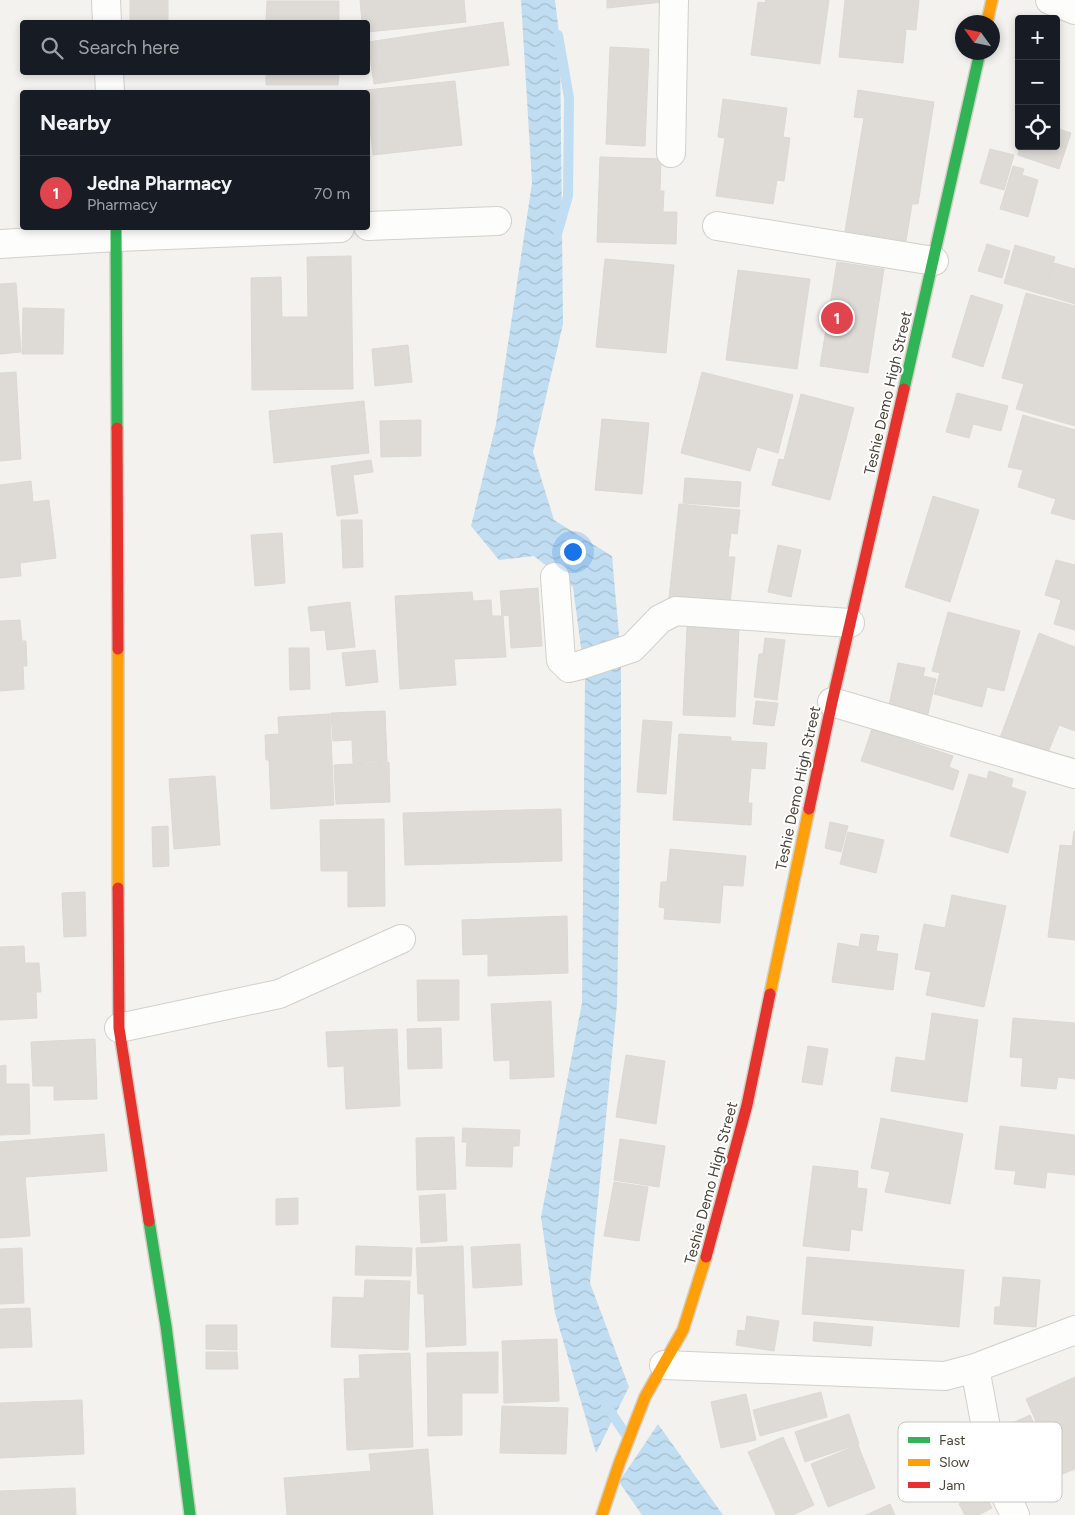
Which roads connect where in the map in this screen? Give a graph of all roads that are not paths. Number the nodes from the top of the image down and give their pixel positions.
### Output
1 (106, 0) edge
2 (674, 0) edge
3 (992, 0) edge
4 (1050, 0) edge
5 (1075, 10) edge
6 (989, 15) edge
7 (107, 20) edge
8 (978, 60) edge
9 (109, 75) edge
10 (110, 90) edge
11 (671, 153) dead end
12 (497, 220) dead end
13 (370, 226) edge
14 (717, 226) dead end
15 (228, 230) edge
16 (116, 232) edge
17 (0, 244) edge
18 (934, 261) junction
19 (555, 577) dead end
20 (850, 623) junction
21 (832, 702) junction
22 (1075, 774) edge
23 (401, 939) dead end
24 (119, 1028) junction
25 (1075, 1330) edge
26 (664, 1365) junction
27 (975, 1368) junction
28 (985, 1422) edge
29 (1009, 1502) edge
30 (190, 1515) edge
31 (602, 1515) edge
32 (1015, 1515) edge

1 - 7 street
2 - 11 street
3 - 6 street
4 - 5 street
8 - 18 street, Teshie Demo High Street
9 - 10 street
12 - 13 street
14 - 18 street
15 - 16 street
16 - 17 street
16 - 24 street
18 - 20 street, Teshie Demo High Street
19 - 20 street
20 - 21 street, Teshie Demo High Street
21 - 22 street
21 - 26 street, Teshie Demo High Street
23 - 24 street
24 - 30 street
25 - 27 street
26 - 27 street
26 - 31 street, Teshie Demo High Street
27 - 28 street
29 - 32 street

